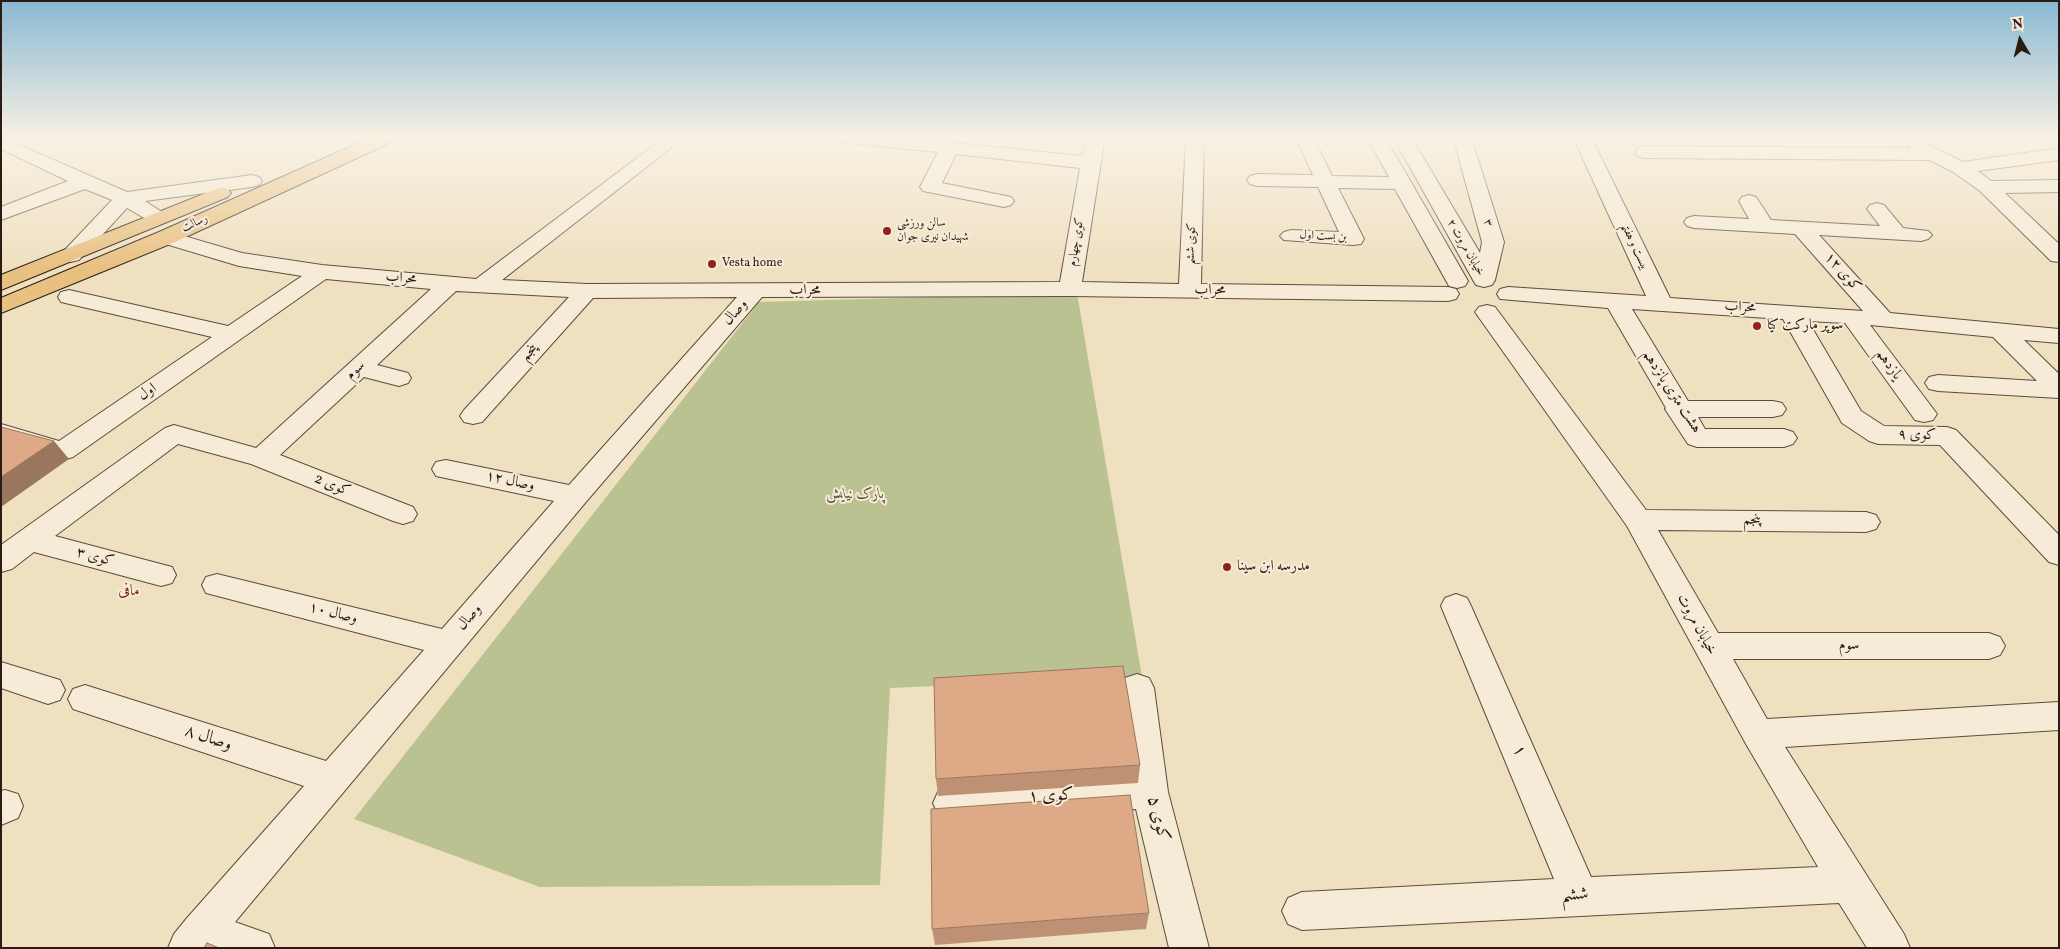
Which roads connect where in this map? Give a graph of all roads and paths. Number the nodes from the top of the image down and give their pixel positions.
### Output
1 (250, 181) edge
2 (252, 181) edge
3 (274, 181) edge
4 (618, 181) edge
5 (933, 181) edge
6 (1087, 181) edge
7 (1194, 181) edge
8 (1301, 181) edge
9 (1427, 181) edge
10 (1475, 181) edge
11 (1603, 181) edge
12 (1980, 181) edge
13 (85, 182) joint
14 (1326, 182) junction
15 (1402, 183) joint
16 (1987, 186) junction
17 (2059, 186) edge
18 (125, 198) junction
19 (1004, 201) dead end
20 (1749, 201) dead end
21 (1877, 209) dead end
22 (1, 214) edge
23 (1694, 222) dead end
24 (1764, 226) junction
25 (163, 228) junction
26 (1801, 228) junction
27 (1896, 233) junction
28 (1921, 235) dead end
29 (1291, 236) dead end
30 (2056, 250) edge
31 (71, 255) junction
32 (322, 272) junction
33 (5, 280) edge
34 (1484, 280) junction
35 (450, 284) junction
36 (480, 286) junction
37 (1452, 287) junction
38 (1070, 289) junction
39 (587, 291) junction
40 (755, 291) junction
41 (1190, 291) junction
42 (69, 297) dead end
43 (1615, 300) junction
44 (1497, 303) junction
45 (1661, 303) junction
46 (1, 306) edge
47 (1791, 312) junction
48 (1852, 317) junction
49 (1883, 319) junction
50 (2059, 319) edge
51 (2001, 331) junction
52 (232, 334) junction
53 (2059, 336) edge
54 (359, 368) junction
55 (399, 378) dead end
56 (1938, 383) dead end
57 (2059, 389) edge
58 (1678, 409) junction
59 (1773, 409) dead end
60 (1924, 414) dead end
61 (474, 416) dead end
62 (1, 433) edge
63 (1784, 438) dead end
64 (261, 458) junction
65 (446, 469) dead end
66 (575, 496) junction
67 (403, 514) dead end
68 (1638, 520) junction
69 (1866, 522) dead end
70 (30, 540) junction
71 (2059, 554) edge
72 (1, 561) edge
73 (161, 575) dead end
74 (217, 585) dead end
75 (1456, 606) dead end
76 (448, 644) junction
77 (1708, 646) junction
78 (1989, 646) dead end
79 (1, 675) edge
80 (1137, 688) dead end
81 (48, 690) dead end
82 (85, 699) dead end
83 (2059, 716) edge
84 (1758, 734) junction
85 (332, 779) junction
86 (1150, 792) junction
87 (951, 803) dead end
88 (1849, 884) junction
89 (1580, 896) junction
90 (1302, 911) dead end
91 (194, 940) edge
92 (255, 948) edge
93 (1189, 948) edge
94 (1890, 948) edge

1 - 18 street
2 - 25 main road, رسالت
3 - 25 main road, رسالت
4 - 36 street
5 - 19 street
6 - 38 street, کوی چهارم
7 - 41 street, کوی ششم
8 - 14 street
9 - 34 street, خیابان مروت ۲
10 - 34 street, ۳
11 - 45 street, بیست و هفتم
12 - 16 street
13 - 18 street, محراب
13 - 22 street
14 - 15 street
14 - 29 street, بن بست اول
15 - 37 street, خیابان مروت ۲
16 - 17 street
16 - 30 street
18 - 25 street, محراب
18 - 31 street
20 - 24 street
21 - 27 street
23 - 24 street
24 - 26 street
25 - 31 main road, رسالت
25 - 32 street, محراب
25 - 46 main road, رسالت
26 - 27 street
26 - 49 street, کوی ۱۲
27 - 28 street
31 - 33 main road, رسالت
32 - 35 street, محراب
32 - 52 street, اول
34 - 37 street, محراب
34 - 44 street
35 - 36 street, محراب
35 - 54 street, سوم
36 - 39 street, محراب
37 - 41 street, محراب
37 - 44 street, محراب
38 - 40 street, محراب
38 - 41 street, محراب
39 - 40 street, محراب
39 - 61 street, پنجم
40 - 66 street, وصال
42 - 52 street
43 - 44 street, محراب
43 - 45 street, محراب
43 - 58 street, هشت متری پانزدهم
44 - 68 street, خیابان مروت
45 - 47 street, محراب
47 - 48 street, محراب
47 - 71 street, کوی ۹
48 - 49 street, محراب
48 - 60 street, یازدهم
49 - 51 street, محراب
50 - 51 street
51 - 53 street, محراب
51 - 57 street
52 - 62 street, اول
54 - 55 street
54 - 64 street, سوم
56 - 57 street
58 - 59 street
58 - 63 street, هشت متری پانزدهم
64 - 67 street, کوی 2
64 - 70 street, کوی 2
65 - 66 street, وصال ۱۲
66 - 76 street, وصال
68 - 69 street, پنجم
68 - 77 street, خیابان مروت
70 - 72 street
70 - 73 street, کوی ۳
74 - 76 street, وصال ۱۰
75 - 89 street, ۱
76 - 85 street, وصال
77 - 78 street, سوم
77 - 84 street, خیابان مروت
79 - 81 street
80 - 86 street, کوی ۵
82 - 85 street, وصال ۸
83 - 84 street
84 - 88 street, خیابان مروت
85 - 91 street, وصال
86 - 87 street, کوی ۱
86 - 93 street, کوی ۵
88 - 89 street, ششم
88 - 94 street, خیابان مروت
89 - 90 street, ششم
91 - 92 street

